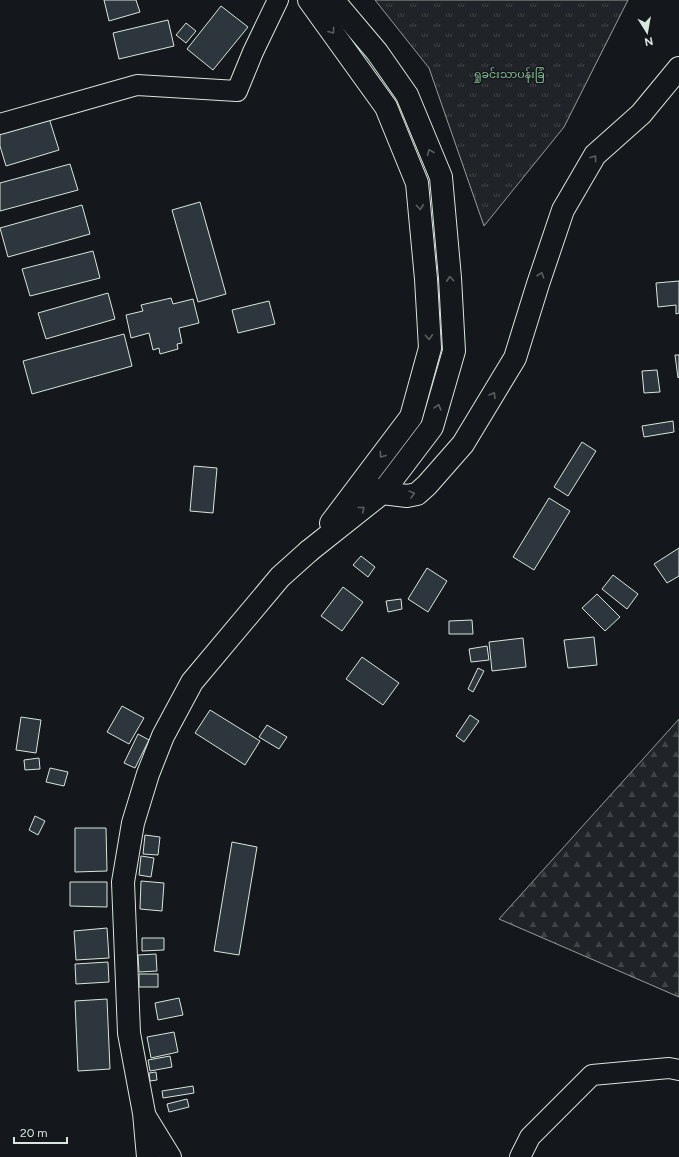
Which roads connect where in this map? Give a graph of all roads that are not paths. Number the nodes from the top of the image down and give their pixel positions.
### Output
1 (278, 0) edge
2 (308, 0) edge
3 (334, 0) edge
4 (679, 68) edge
5 (0, 124) edge
6 (362, 483) junction
7 (382, 493) junction
8 (310, 551) junction
9 (679, 1070) edge
10 (144, 1113) junction
11 (148, 1157) edge
12 (171, 1157) edge
13 (520, 1157) edge

1 - 5 street
2 -> 6 main road
7 -> 3 main road
7 -> 4 main road
6 - 7 main road
6 - 8 main road
8 -> 7 main road
8 - 10 main road
9 - 13 street
10 - 11 main road
10 - 12 street

